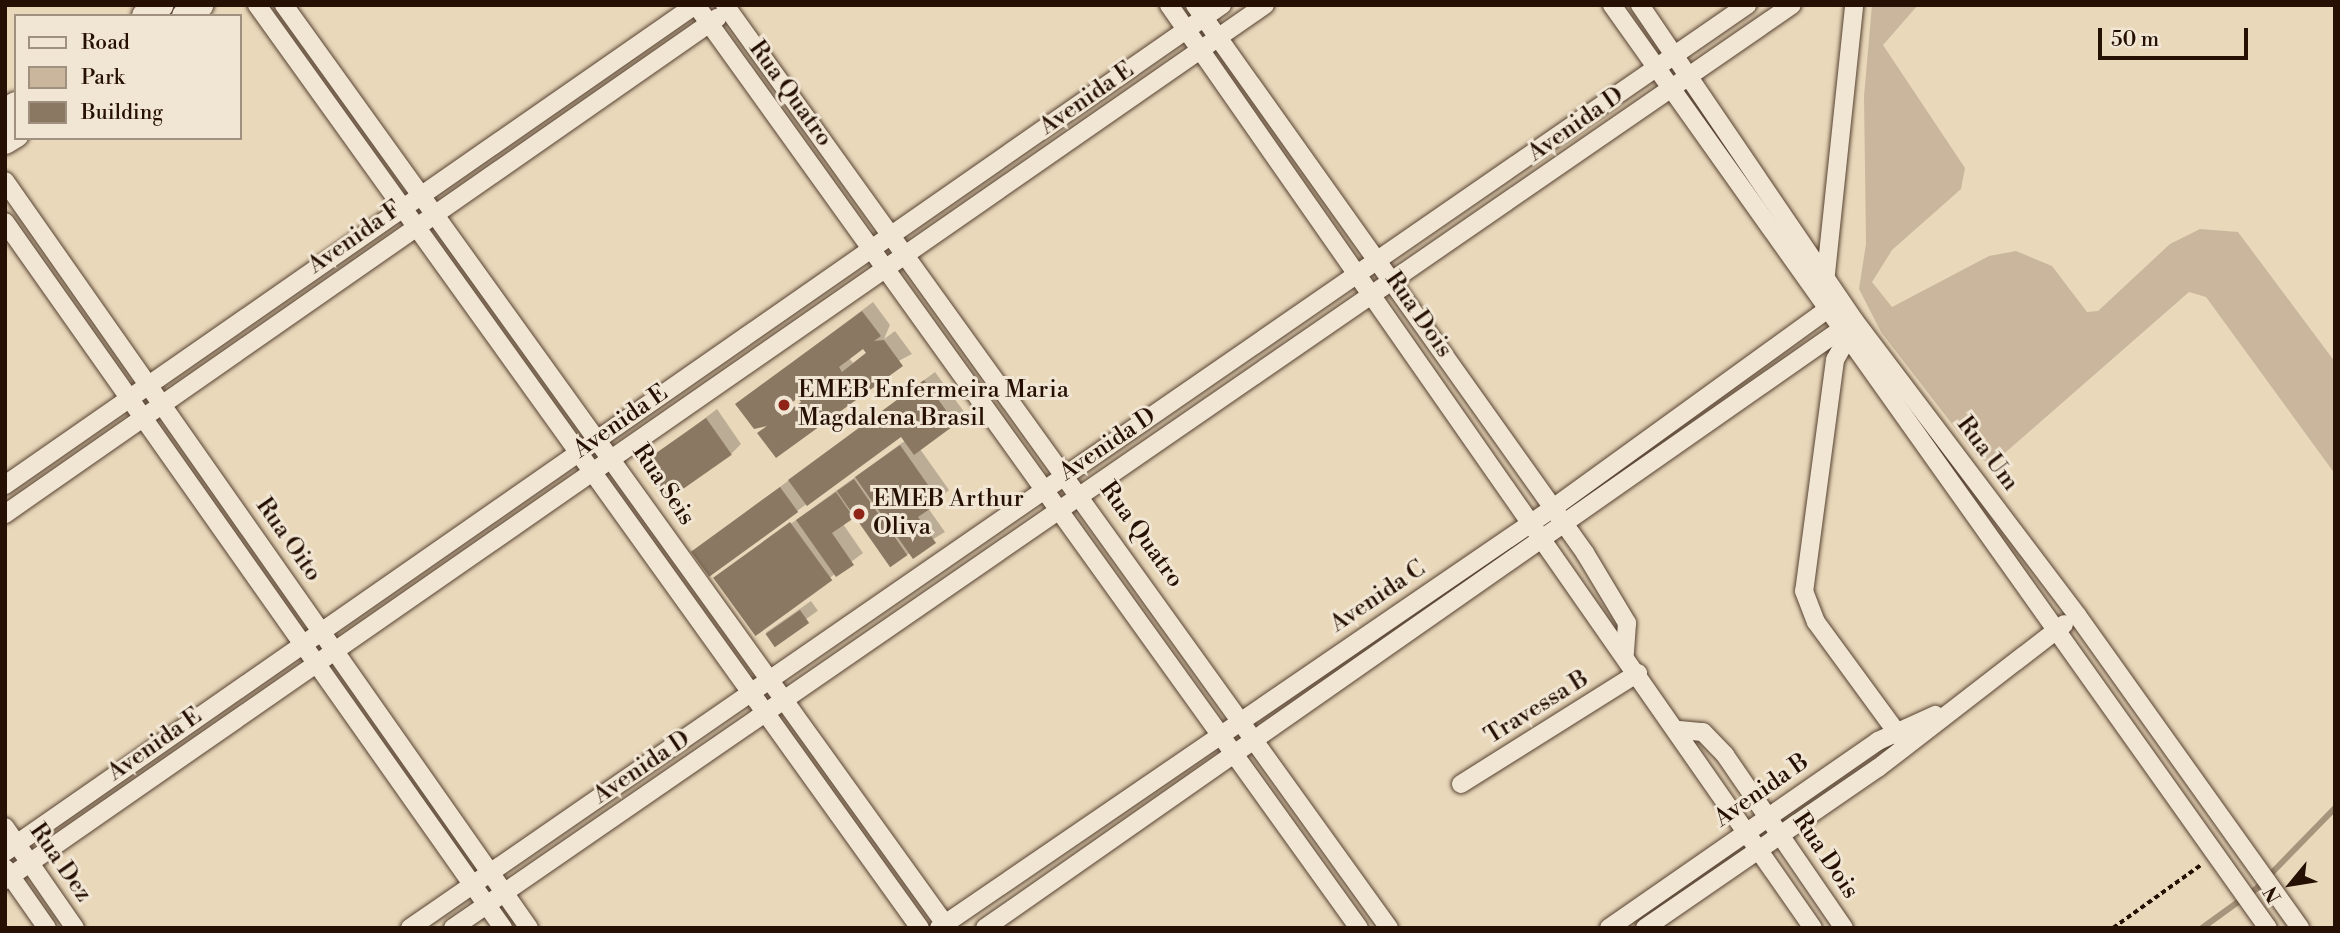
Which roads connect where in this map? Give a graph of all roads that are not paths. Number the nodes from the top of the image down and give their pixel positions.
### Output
1 (257, 5) edge
2 (284, 5) edge
3 (695, 5) edge
4 (1169, 5) edge
5 (1222, 5) edge
6 (1265, 5) edge
7 (1612, 5) edge
8 (1640, 5) edge
9 (1747, 5) edge
10 (1793, 5) edge
11 (1854, 5) edge
12 (729, 7) edge
13 (1199, 12) edge
14 (710, 24) junction
15 (1187, 30) junction
16 (1218, 38) junction
17 (1201, 49) junction
18 (1675, 55) junction
19 (1657, 69) junction
20 (1690, 76) junction
21 (1671, 89) junction
22 (5, 181) edge
23 (420, 194) junction
24 (401, 207) junction
25 (433, 212) junction
26 (5, 222) edge
27 (415, 226) junction
28 (892, 235) junction
29 (873, 249) junction
30 (906, 254) junction
31 (1378, 263) junction
32 (886, 268) junction
33 (1359, 274) junction
34 (1828, 281) junction
35 (1392, 283) junction
36 (1816, 295) junction
37 (1374, 296) junction
38 (1834, 305) junction
39 (1850, 328) junction
40 (148, 383) junction
41 (129, 397) junction
42 (163, 404) junction
43 (144, 418) junction
44 (601, 437) junction
45 (581, 450) junction
46 (614, 457) junction
47 (596, 470) junction
48 (1065, 472) junction
49 (5, 485) edge
50 (1045, 487) junction
51 (1080, 493) junction
52 (1058, 508) junction
53 (1553, 508) junction
54 (5, 514) edge
55 (1532, 521) junction
56 (1566, 527) junction
57 (1545, 540) junction
58 (2077, 615) junction
59 (321, 629) junction
60 (2056, 629) junction
61 (302, 643) junction
62 (335, 650) junction
63 (1625, 654) junction
64 (316, 662) junction
65 (1638, 673) junction
66 (770, 680) junction
67 (751, 693) junction
68 (784, 700) junction
69 (765, 713) junction
70 (1241, 719) junction
71 (1679, 730) junction
72 (1219, 735) junction
73 (1254, 736) junction
74 (1901, 738) junction
75 (1231, 752) junction
76 (1461, 785) dead end
77 (1128, 797) junction
78 (1142, 815) junction
79 (1769, 816) junction
80 (5, 827) edge
81 (1749, 830) junction
82 (1781, 835) junction
83 (1762, 847) junction
84 (11, 848) edge
85 (30, 862) junction
86 (491, 873) junction
87 (7, 874) edge
88 (473, 885) junction
89 (505, 892) junction
90 (486, 904) junction
91 (944, 926) edge
92 (47, 928) edge
93 (75, 928) edge
94 (410, 928) edge
95 (453, 928) edge
96 (503, 928) edge
97 (530, 928) edge
98 (920, 928) edge
99 (985, 928) edge
100 (1359, 928) edge
101 (1389, 928) edge
102 (1609, 928) edge
103 (1646, 928) edge
104 (1813, 928) edge
105 (1844, 928) edge
106 (2268, 928) edge
107 (2300, 928) edge

1 - 24 street, Rua Seis
2 - 23 street, Rua Seis
3 - 14 street, Rua Quatro
3 - 23 street, Avenida F
4 - 15 street, Rua Dois
5 - 13 street, Avenida E
6 - 16 street, Avenida E
7 - 19 street, Rua Um
8 - 18 street, Rua Um
9 - 18 street, Avenida D
10 - 20 street, Avenida D
11 - 34 street
12 - 14 street, Avenida F
12 - 28 street, Rua Quatro
13 - 15 street, Avenida E
13 - 16 street, Rua Dois
14 - 25 street, Avenida F
14 - 29 street, Rua Quatro
15 - 17 street, Rua Dois
15 - 28 street, Avenida E
16 - 17 street, Avenida E
16 - 31 street, Rua Dois
17 - 30 street, Avenida E
17 - 33 street, Rua Dois
18 - 19 street, Avenida D
18 - 20 street, Rua Um
19 - 21 street, Rua Um
19 - 31 street, Avenida D
20 - 21 street, Avenida D
20 - 34 street, Rua Um
21 - 35 street, Avenida D
21 - 36 street, Rua Um
22 - 40 street, Rua Oito
23 - 24 street, Avenida F
23 - 25 street, Rua Seis
24 - 27 street, Rua Seis
24 - 40 street, Avenida F
25 - 27 street, Avenida F
25 - 44 street, Rua Seis
26 - 41 street, Rua Oito
27 - 42 street, Avenida F
27 - 45 street, Rua Seis
28 - 29 street, Avenida E
28 - 30 street, Rua Quatro
29 - 32 street, Rua Quatro
29 - 44 street, Avenida E
30 - 32 street, Avenida E
30 - 48 street, Rua Quatro
31 - 33 street, Avenida D
31 - 35 street, Rua Dois
32 - 46 street, Avenida E
32 - 50 street, Rua Quatro
33 - 37 street, Rua Dois
33 - 48 street, Avenida D
34 - 36 street
34 - 38 street, Rua Um
35 - 37 street, Avenida D
35 - 53 street, Rua Dois
36 - 38 street, Rua Um
37 - 51 street, Avenida D
37 - 55 street, Rua Dois
38 - 39 street, Rua Um
38 - 53 street, Avenida C
39 - 56 street, Avenida C
39 - 58 street, Rua Um
39 - 60 street, Rua Um
39 - 74 street
40 - 41 street, Avenida F
40 - 42 street, Rua Oito
41 - 43 street, Rua Oito
41 - 49 street, Avenida F
42 - 43 street, Avenida F
42 - 59 street, Rua Oito
43 - 54 street, Avenida F
43 - 61 street, Rua Oito
44 - 45 street, Avenida E
44 - 46 street, Rua Seis
45 - 47 street, Rua Seis
45 - 59 street, Avenida E
46 - 47 street, Avenida E
46 - 66 street, Rua Seis
47 - 62 street, Avenida E
47 - 67 street, Rua Seis
48 - 50 street, Avenida D
48 - 51 street, Rua Quatro
50 - 52 street, Rua Quatro
50 - 66 street, Avenida D
51 - 52 street, Avenida D
51 - 70 street, Rua Quatro
52 - 68 street, Avenida D
52 - 72 street, Rua Quatro
53 - 55 street, Avenida C
53 - 56 street, Rua Dois
55 - 57 street, Rua Dois
55 - 70 street, Avenida C
56 - 57 street, Avenida C
56 - 63 street, Rua Dois
57 - 63 street, Rua Dois
57 - 73 street, Avenida C
58 - 60 street, Avenida B
58 - 107 street, Rua Um
59 - 61 street, Avenida E
59 - 62 street, Rua Oito
60 - 74 street, Avenida B
60 - 106 street, Rua Um
61 - 64 street, Rua Oito
61 - 84 street, Avenida E
62 - 64 street, Avenida E
62 - 86 street, Rua Oito
63 - 65 street, Rua Dois
64 - 85 street, Avenida E
64 - 88 street, Rua Oito
65 - 71 street, Rua Dois
65 - 76 street, Travessa B
66 - 67 street, Avenida D
66 - 68 street, Rua Seis
67 - 69 street, Rua Seis
67 - 86 street, Avenida D
68 - 69 street, Avenida D
68 - 91 street, Rua Seis
69 - 89 street, Avenida D
69 - 98 street, Rua Seis
70 - 72 street, Avenida C
70 - 73 street, Rua Quatro
71 - 79 street, Rua Dois
71 - 81 street, Rua Dois
72 - 75 street, Rua Quatro
72 - 77 street, Avenida C
73 - 75 street, Avenida C
73 - 101 street, Rua Quatro
74 - 79 street, Avenida B
74 - 82 street, Avenida B
75 - 78 street, Avenida C
75 - 100 street, Rua Quatro
77 - 78 street
77 - 91 street, Avenida C
78 - 99 street, Avenida C
79 - 81 street, Avenida B
79 - 82 street, Rua Dois
80 - 84 street, Rua Dez
81 - 83 street, Rua Dois
81 - 102 street, Avenida B
82 - 83 street, Avenida B
82 - 105 street, Rua Dois
83 - 103 street, Avenida B
83 - 104 street, Rua Dois
84 - 85 street, Rua Dez
85 - 87 street, Avenida E
85 - 93 street, Rua Dez
86 - 88 street, Avenida D
86 - 89 street, Rua Oito
87 - 92 street, Rua Dez
88 - 90 street, Rua Oito
88 - 94 street, Avenida D
89 - 90 street, Avenida D
89 - 97 street, Rua Oito
90 - 95 street, Avenida D
90 - 96 street, Rua Oito

